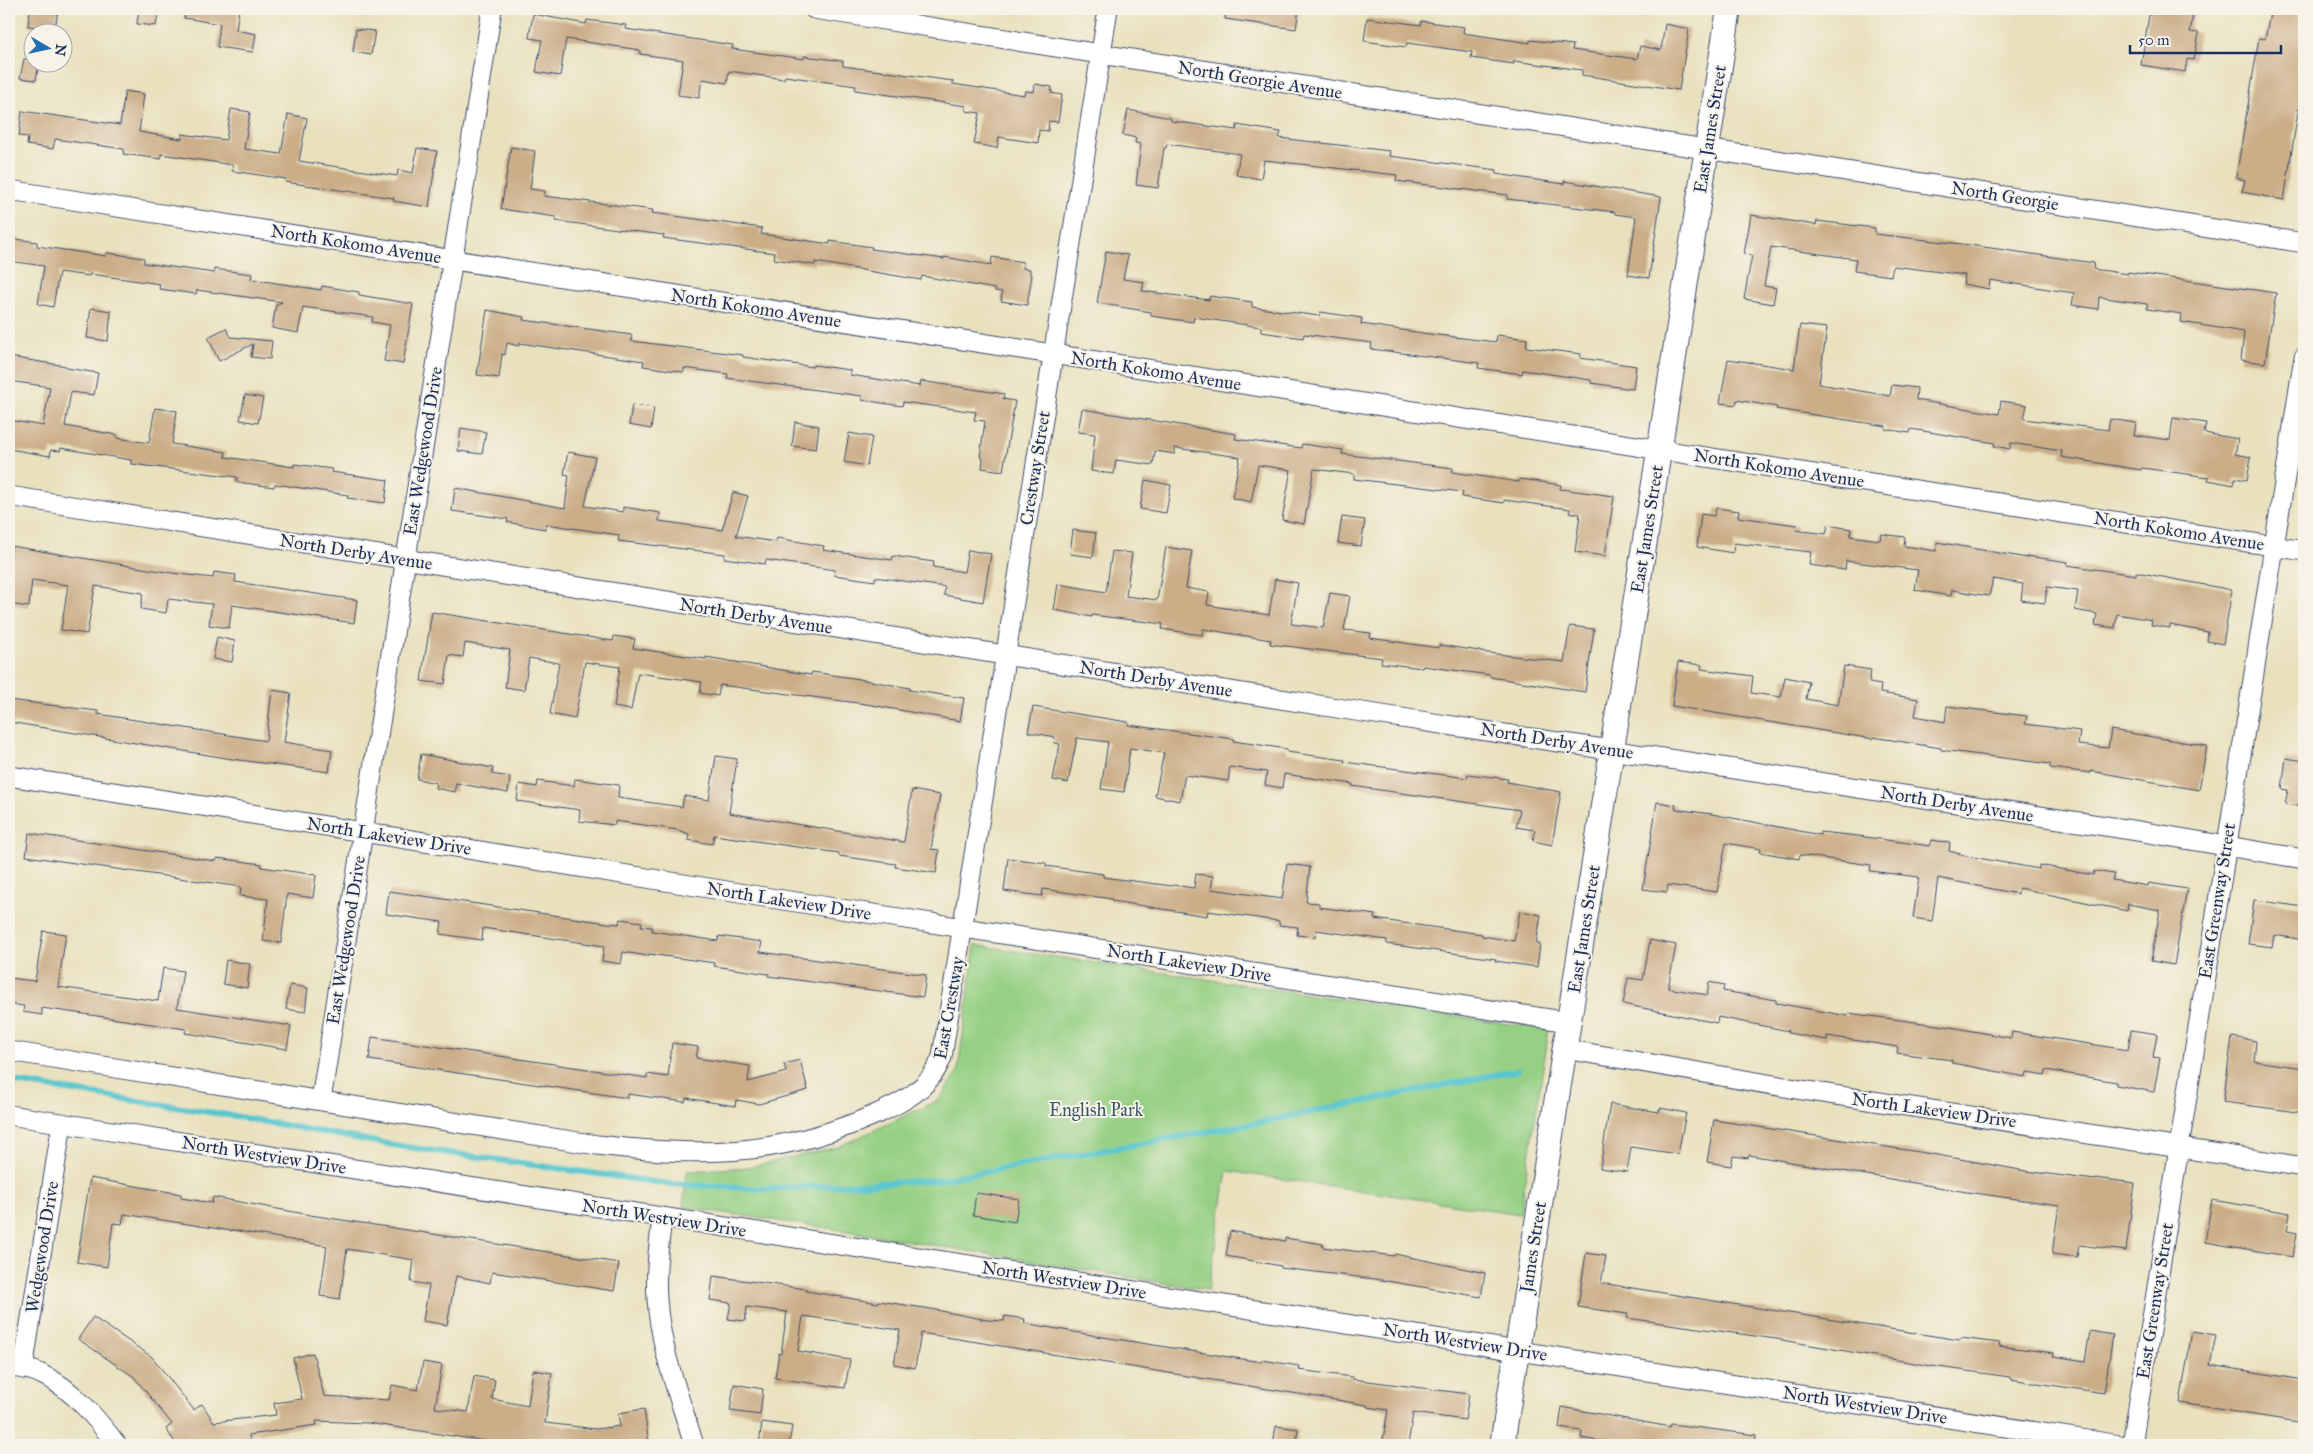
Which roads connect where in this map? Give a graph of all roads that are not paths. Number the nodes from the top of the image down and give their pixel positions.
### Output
1 (492, 9) edge
2 (814, 9) edge
3 (1108, 9) edge
4 (1729, 9) edge
5 (1101, 55) junction
6 (1706, 150) junction
7 (9, 190) edge
8 (2304, 243) edge
9 (453, 259) junction
10 (1053, 355) junction
11 (2304, 357) edge
12 (1659, 450) junction
13 (9, 496) edge
14 (2274, 546) junction
15 (2304, 550) edge
16 (406, 560) junction
17 (1006, 655) junction
18 (1612, 750) junction
19 (9, 776) edge
20 (363, 832) junction
21 (2225, 846) junction
22 (2304, 859) edge
23 (963, 928) junction
24 (1569, 1022) junction
25 (1565, 1049) junction
26 (9, 1051) edge
27 (321, 1100) junction
28 (9, 1115) edge
29 (62, 1123) junction
30 (2179, 1147) junction
31 (2304, 1167) edge
32 (662, 1218) junction
33 (1516, 1349) junction
34 (16, 1368) edge
35 (116, 1445) edge
36 (694, 1445) edge
37 (1502, 1445) edge
38 (2120, 1445) edge
39 (2132, 1445) edge

1 - 9 street, East Wedgewood Drive
2 - 5 street, North Georgie Avenue
3 - 5 street, Crestway Street
4 - 6 street, East James Street
5 - 6 street, North Georgie Avenue
5 - 10 street, Crestway Street
6 - 8 street, North Georgie
6 - 12 street, East James Street
7 - 9 street, North Kokomo Avenue
9 - 10 street, North Kokomo Avenue
9 - 16 street, East Wedgewood Drive
10 - 12 street, North Kokomo Avenue
10 - 17 street, Crestway Street
11 - 14 street, East Greenway Street
12 - 14 street, North Kokomo Avenue
12 - 18 street, East James Street
13 - 16 street, North Derby Avenue
14 - 15 street, North Kokomo Avenue
14 - 21 street, East Greenway Street
16 - 17 street, North Derby Avenue
16 - 20 street, East Wedgewood Drive
17 - 18 street, North Derby Avenue
17 - 23 street, Crestway Street
18 - 21 street, North Derby Avenue
18 - 24 street, East James Street
19 - 20 street, North Lakeview Drive
20 - 23 street, North Lakeview Drive
20 - 27 street, East Wedgewood Drive
21 - 22 street, North Derby Avenue
21 - 30 street, East Greenway Street
23 - 24 street, North Lakeview Drive
23 - 27 street, East Crestway
24 - 25 street, East James Street
25 - 30 street, North Lakeview Drive
25 - 33 street, James Street
26 - 27 street
28 - 29 street, North Westview Drive
29 - 32 street, North Westview Drive
29 - 34 street, Wedgewood Drive
30 - 31 street, North Lakeview Drive
30 - 39 street, East Greenway Street
32 - 33 street, North Westview Drive
32 - 36 street
33 - 37 street, James Street
33 - 38 street, North Westview Drive
34 - 35 street, Wedgewood Drive

